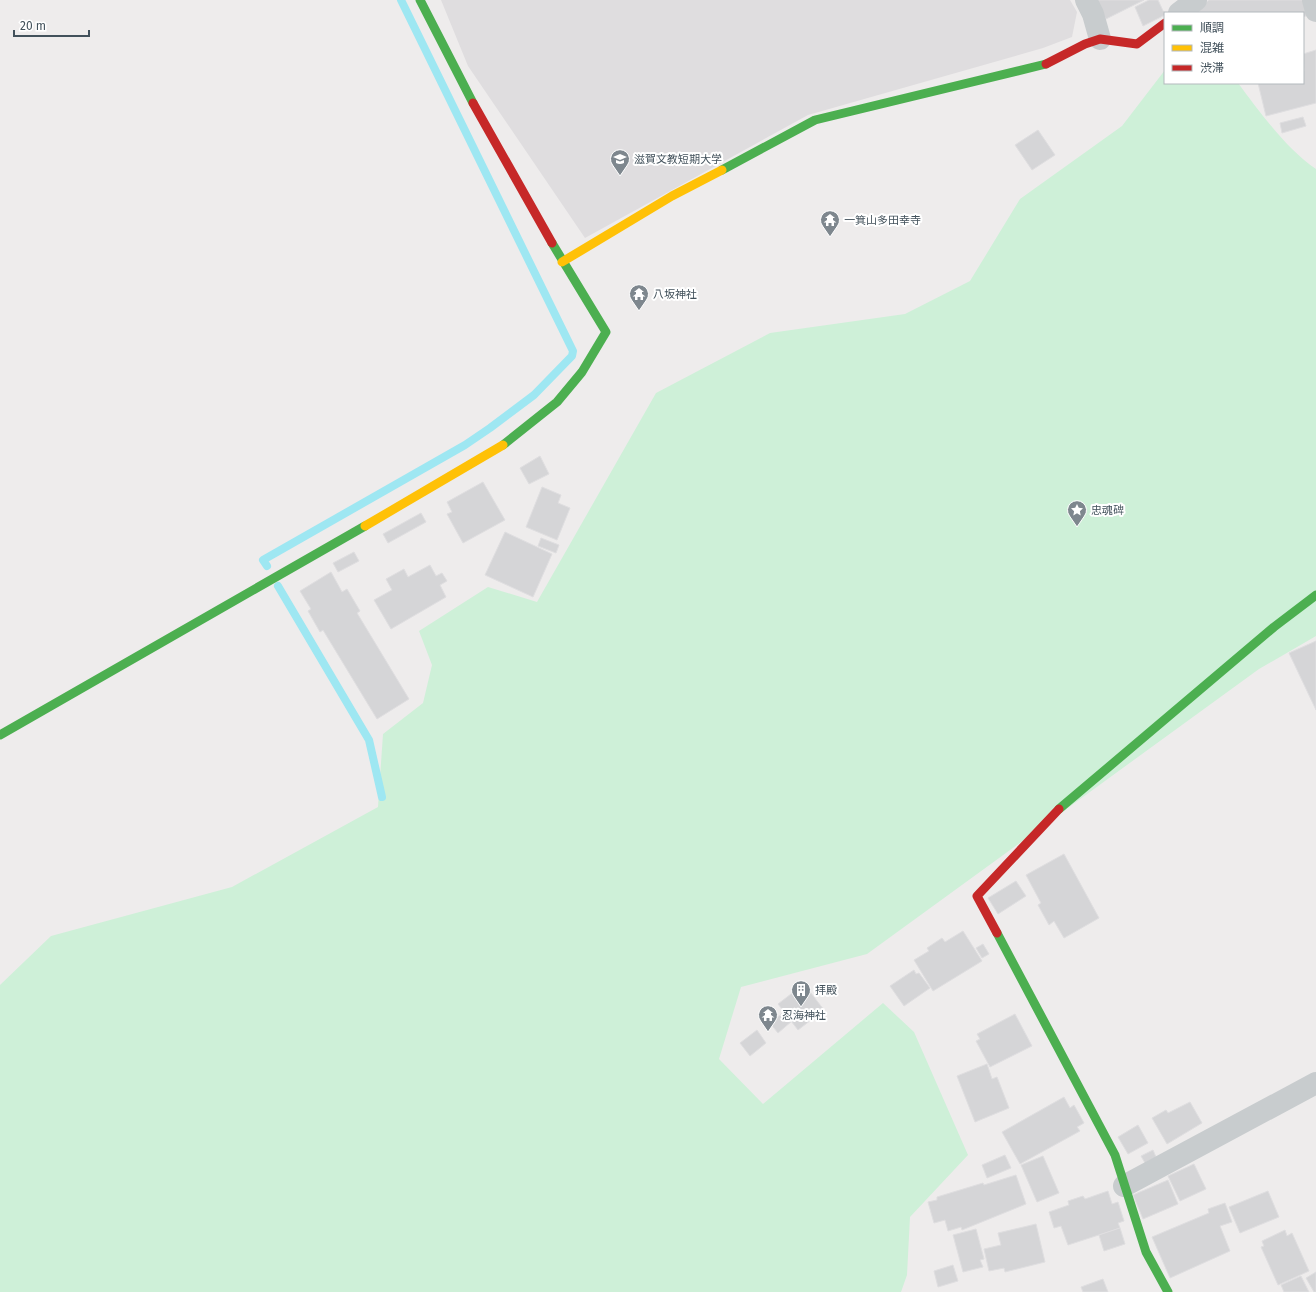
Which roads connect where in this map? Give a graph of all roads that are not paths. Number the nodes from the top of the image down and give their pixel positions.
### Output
1 (420, 0) edge
2 (1086, 0) edge
3 (1196, 0) edge
4 (1314, 0) edge
5 (1316, 11) edge
6 (1180, 12) edge
7 (1164, 24) edge
8 (1100, 39) junction
9 (562, 262) junction
10 (1316, 595) edge
11 (0, 735) edge
12 (1316, 1083) edge
13 (1124, 1186) junction
14 (1168, 1292) edge

1 - 9 street
2 - 8 street
3 - 6 street
4 - 5 street
7 - 8 street
8 - 9 street
9 - 11 street
10 - 13 street
12 - 13 street
13 - 14 street

